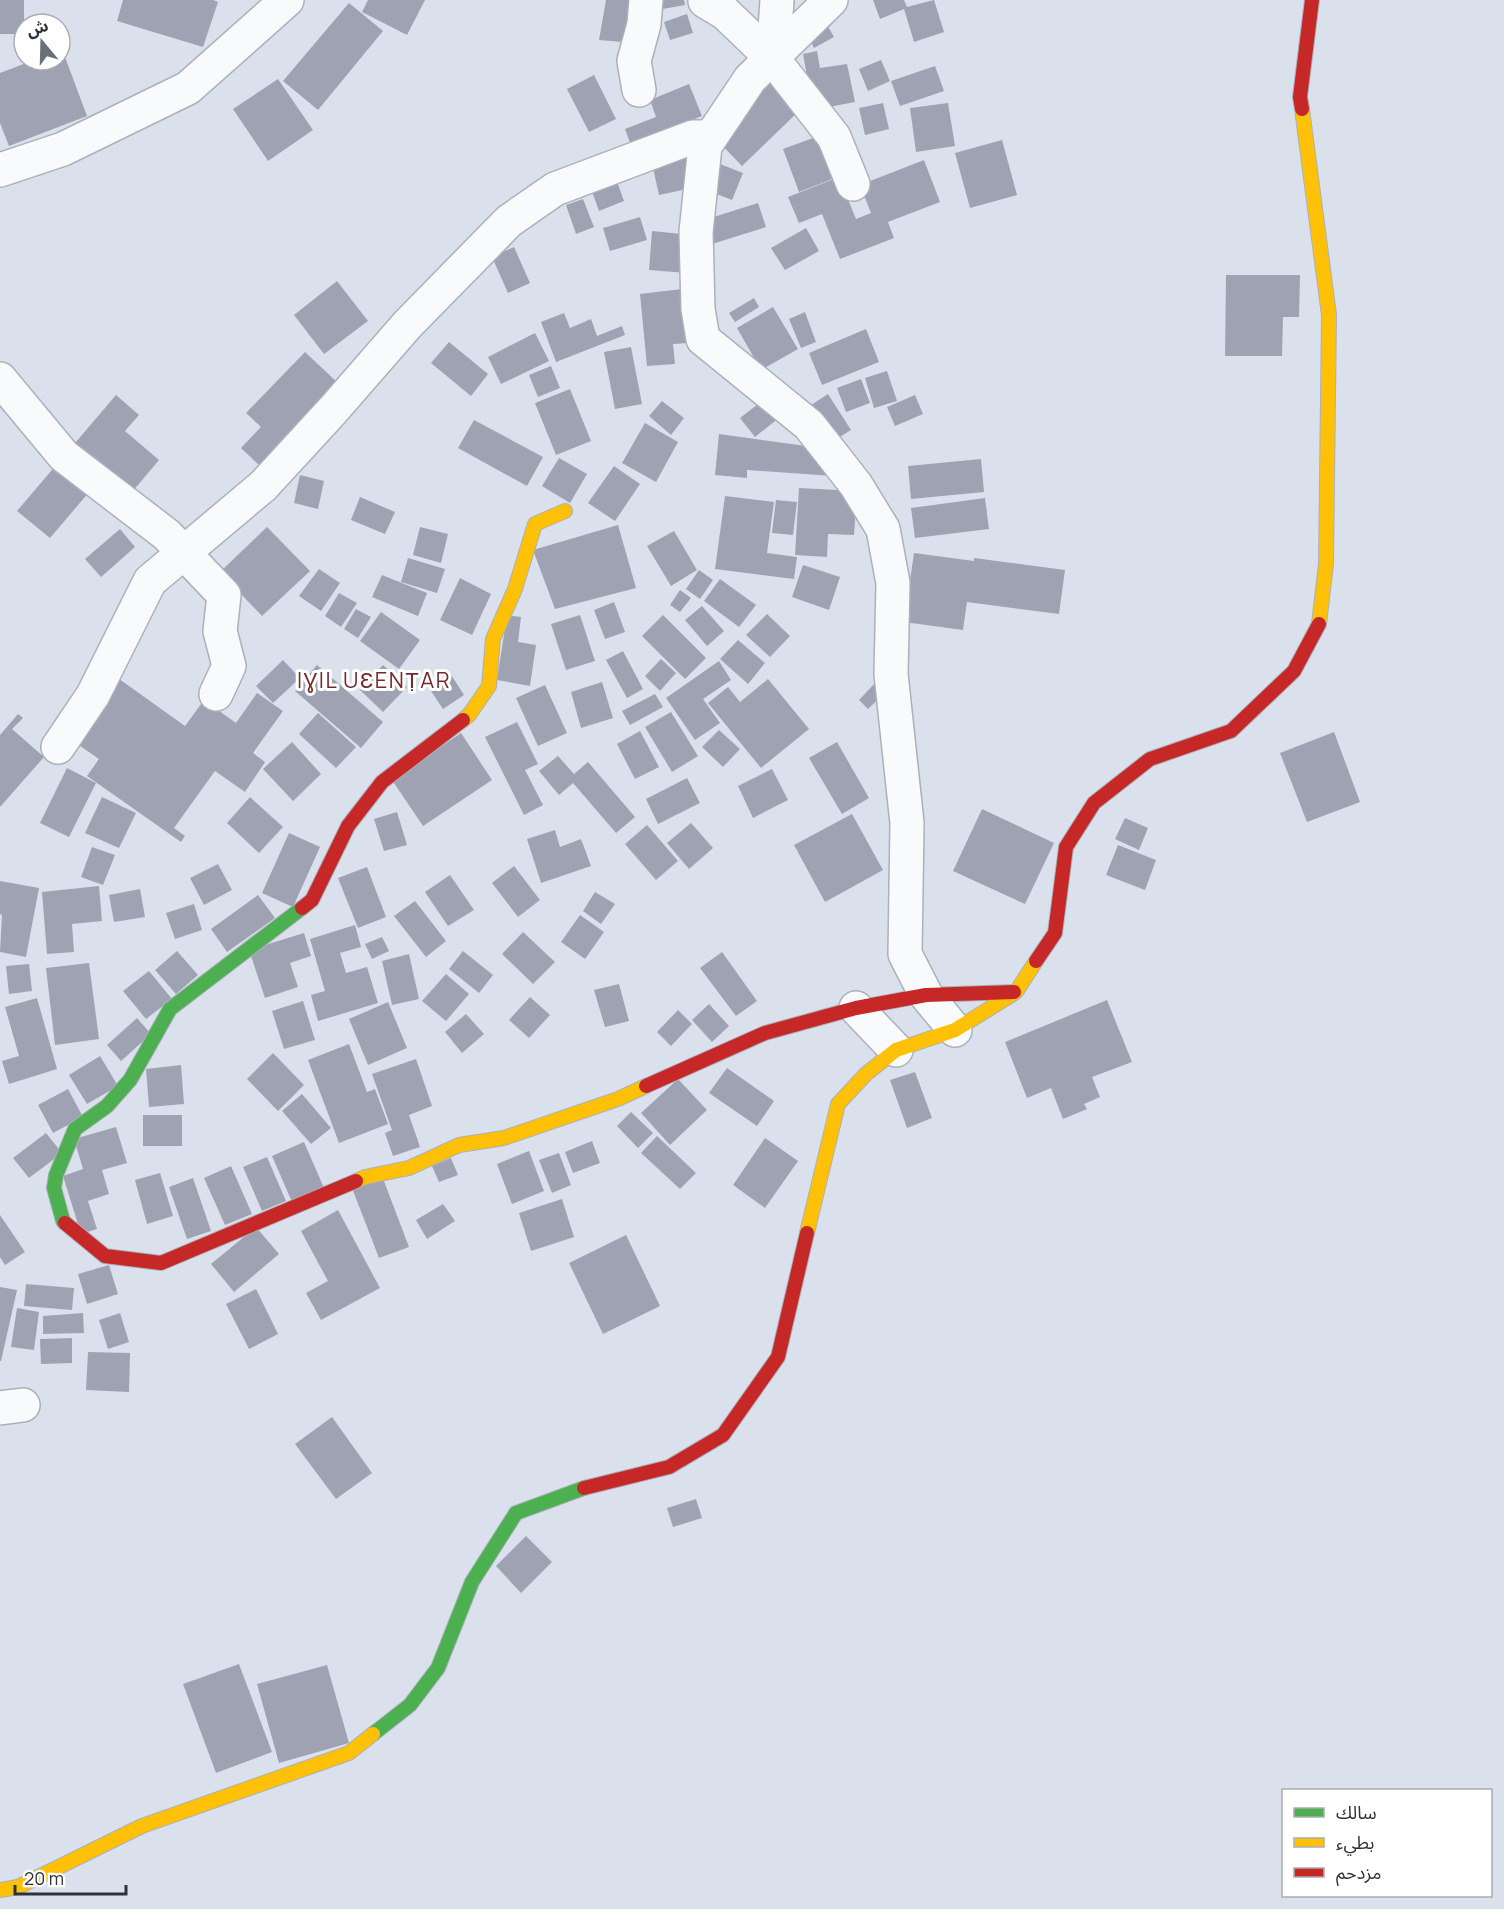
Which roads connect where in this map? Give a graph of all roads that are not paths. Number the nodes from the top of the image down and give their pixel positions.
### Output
1 (287, 0) edge
2 (646, 0) edge
3 (777, 0) edge
4 (831, 0) edge
5 (1312, 0) edge
6 (705, 1) edge
7 (773, 59) junction
8 (639, 90) dead end
9 (710, 137) junction
10 (0, 170) edge
11 (853, 184) dead end
12 (0, 380) edge
13 (564, 511) dead end
14 (185, 553) junction
15 (216, 694) dead end
16 (58, 747) dead end
17 (1016, 992) junction
18 (926, 995) junction
19 (856, 1008) junction
20 (955, 1030) junction
21 (896, 1050) junction
22 (0, 1890) edge

1 - 10 street
2 - 8 street
3 - 7 street
4 - 7 street
5 - 17 street
6 - 7 street
7 - 9 street
7 - 11 street
9 - 14 street
9 - 18 street
12 - 14 street
13 - 19 street
14 - 15 street
14 - 16 street
17 - 18 street
17 - 20 street
18 - 19 street
18 - 20 street
19 - 21 street
20 - 21 street
21 - 22 street

